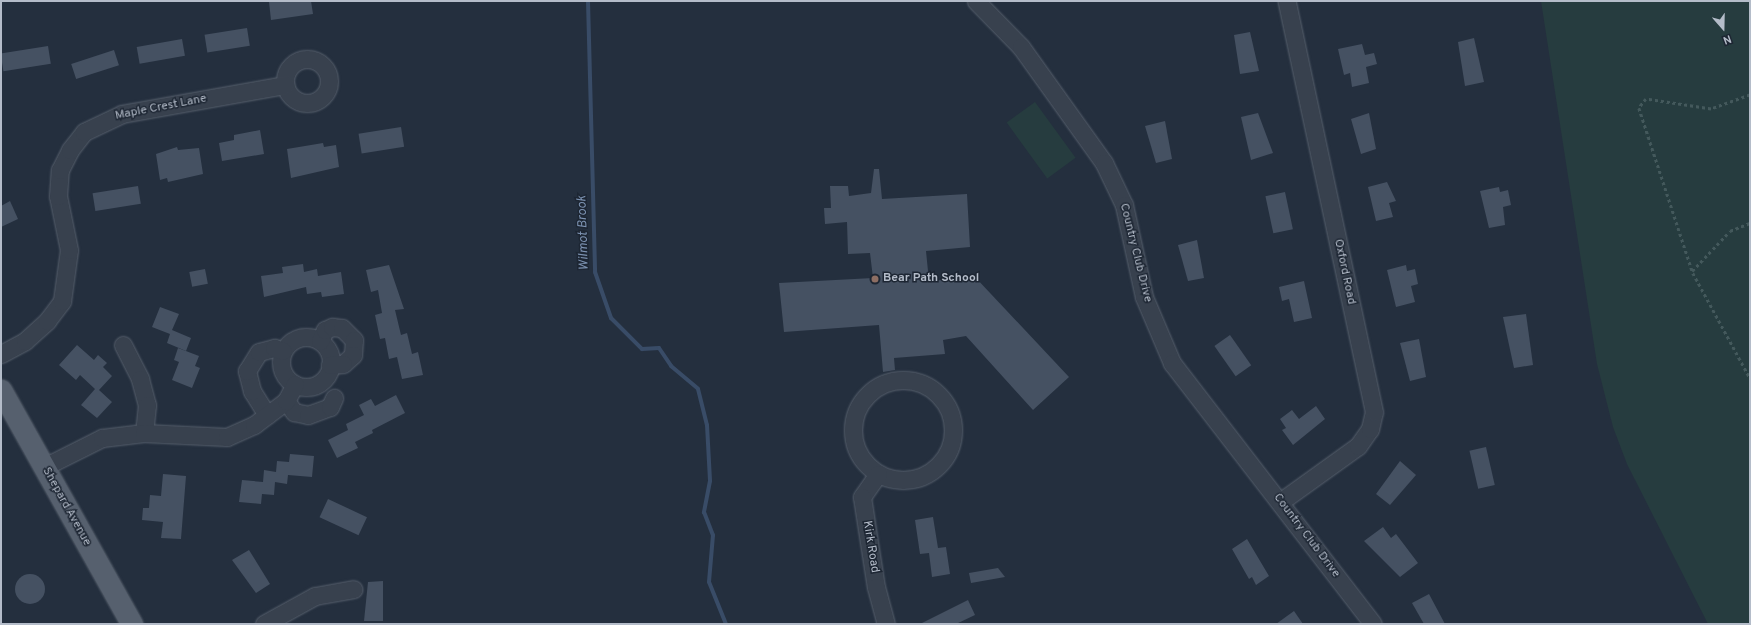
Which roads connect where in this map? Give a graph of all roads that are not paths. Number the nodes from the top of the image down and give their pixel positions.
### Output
1 (976, 1) edge
2 (1287, 1) edge
3 (285, 85) dead end
4 (320, 341) junction
5 (123, 345) dead end
6 (283, 350) junction
7 (1, 354) edge
8 (330, 365) junction
9 (295, 384) junction
10 (1, 390) edge
11 (334, 398) dead end
12 (286, 401) junction
13 (267, 415) junction
14 (144, 433) junction
15 (44, 467) junction
16 (878, 474) junction
17 (1280, 502) junction
18 (353, 589) dead end
19 (132, 624) edge
20 (264, 624) edge
21 (886, 624) edge
22 (1374, 624) edge

1 - 17 street, Country Club Drive
2 - 17 street, Oxford Road
3 - 7 street, Maple Crest Lane
4 - 6 street
4 - 8 street
4 - 8 street
5 - 14 street
6 - 9 street
6 - 13 street
8 - 9 street
9 - 12 street
10 - 15 main road, Shepard Avenue
11 - 12 street
12 - 13 street
13 - 14 street
14 - 15 street
15 - 19 main road, Shepard Avenue
16 - 16 street
16 - 21 street, Kirk Road
17 - 22 street, Country Club Drive
18 - 20 street

